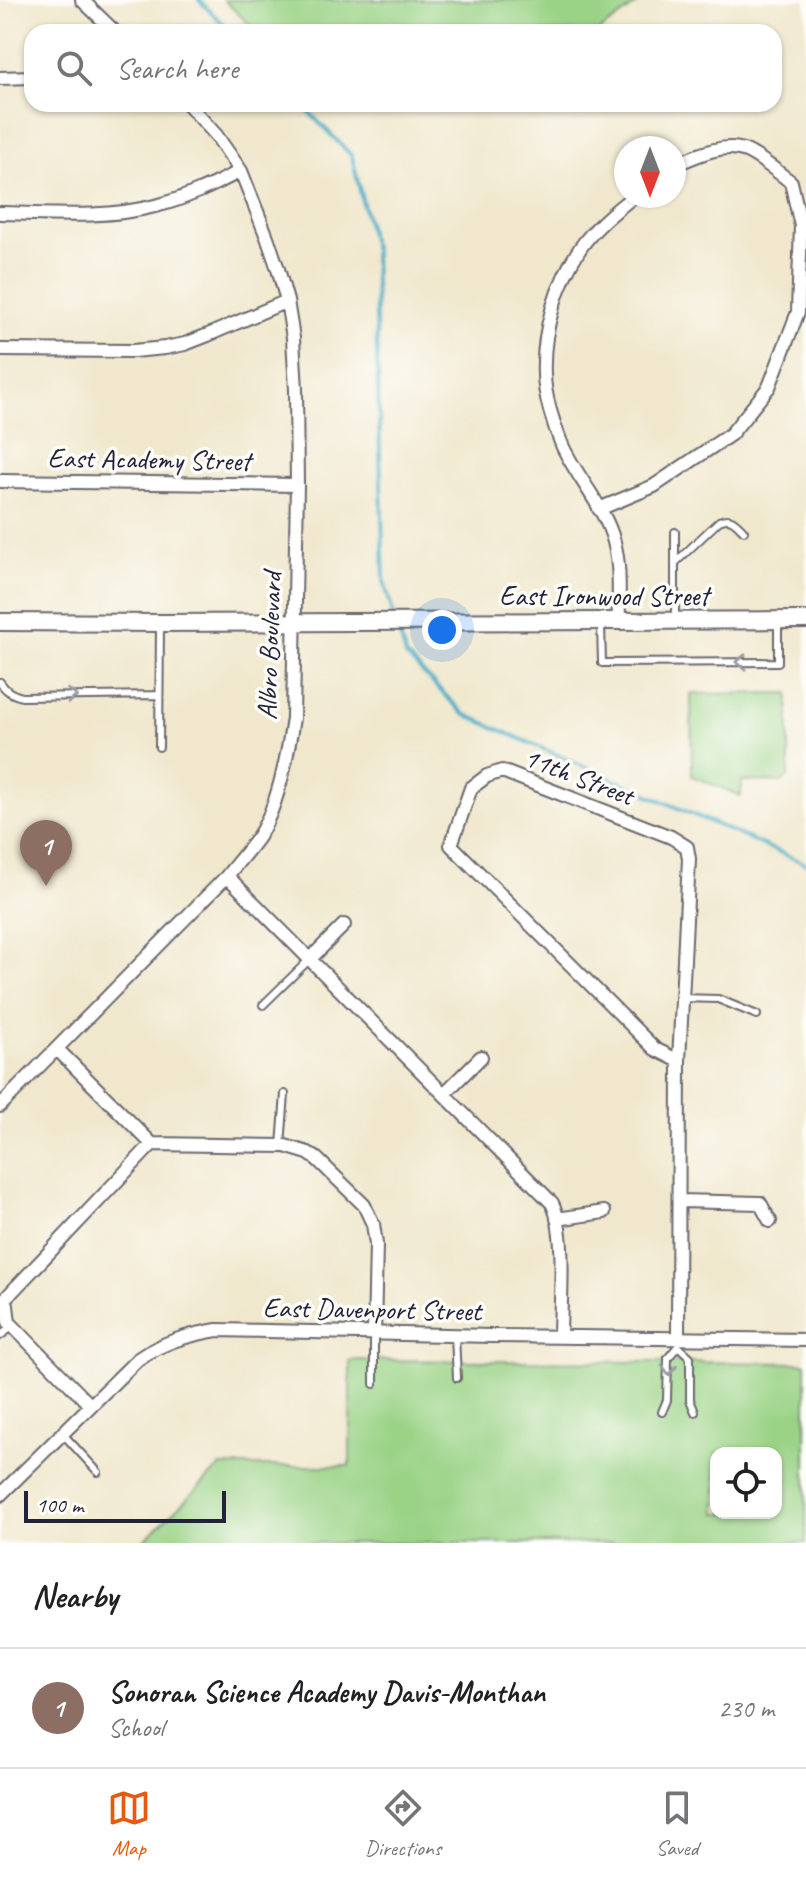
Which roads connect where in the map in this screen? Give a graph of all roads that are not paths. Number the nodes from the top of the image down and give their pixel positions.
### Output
1 (82, 0) edge
2 (107, 24) edge
3 (24, 77) edge
4 (0, 78) edge
5 (195, 112) edge
6 (686, 160) edge
7 (241, 171) junction
8 (619, 208) edge
9 (0, 213) edge
10 (287, 301) junction
11 (0, 350) edge
12 (0, 481) edge
13 (297, 485) junction
14 (599, 509) junction
15 (744, 531) dead end
16 (675, 532) dead end
17 (675, 563) junction
18 (778, 620) junction
19 (806, 620) edge
20 (601, 621) junction
21 (619, 621) junction
22 (675, 621) junction
23 (0, 622) edge
24 (295, 622) junction
25 (160, 623) junction
26 (0, 682) edge
27 (158, 695) junction
28 (159, 747) dead end
29 (227, 876) junction
30 (344, 925) dead end
31 (309, 960) junction
32 (681, 998) junction
33 (263, 1005) dead end
34 (757, 1015) dead end
35 (57, 1049) junction
36 (481, 1057) dead end
37 (679, 1061) junction
38 (285, 1094) dead end
39 (444, 1094) junction
40 (0, 1106) edge
41 (152, 1144) junction
42 (281, 1146) junction
43 (680, 1201) junction
44 (604, 1212) dead end
45 (557, 1219) junction
46 (770, 1221) dead end
47 (13, 1326) junction
48 (374, 1334) junction
49 (455, 1335) junction
50 (0, 1336) edge
51 (560, 1337) junction
52 (806, 1340) edge
53 (678, 1342) junction
54 (457, 1378) dead end
55 (374, 1384) dead end
56 (90, 1405) junction
57 (662, 1412) dead end
58 (695, 1412) dead end
59 (62, 1433) junction
60 (98, 1472) dead end
61 (0, 1495) edge

1 - 2 street
3 - 4 street
5 - 7 street, Albro Boulevard
6 - 14 street
7 - 9 street
7 - 10 street, Albro Boulevard
8 - 14 street
10 - 11 street
10 - 13 street, Albro Boulevard
12 - 13 street, East Academy Street
13 - 24 street, Albro Boulevard
14 - 21 street
15 - 17 lane
16 - 17 lane
17 - 22 lane
18 - 19 street, East Ironwood Street
18 -> 20 lane
18 - 22 street, East Ironwood Street
20 - 21 street, East Ironwood Street
20 - 24 street, East Ironwood Street
21 - 22 street, East Ironwood Street
23 - 25 street
24 - 25 street
24 - 29 street, Albro Boulevard
25 - 27 lane
26 -> 27 lane
27 - 28 lane
29 - 31 street
29 - 35 street, Albro Boulevard
30 - 31 street
31 - 33 lane
31 - 39 street
32 - 34 lane
32 - 37 street, 11th Street
32 - 37 street, 11th Street
35 - 40 street, Albro Boulevard
35 - 41 street
36 - 39 street
37 - 43 street, 11th Street
38 - 42 lane
39 - 45 street
41 - 42 street
41 - 47 street
42 - 48 street
43 - 46 street
43 - 53 street, 11th Street
44 - 45 street
45 - 51 street
47 - 50 lane
47 - 56 street
48 - 49 street, East Davenport Street
48 - 55 lane
48 - 56 street, East Davenport Street
49 - 51 street, East Davenport Street
49 - 54 lane
51 - 53 street, East Davenport Street
52 - 53 street, East Davenport Street
53 -> 57 lane
53 - 58 lane
56 - 59 street, East Davenport Street
59 - 60 lane
59 - 61 street, East Davenport Street

